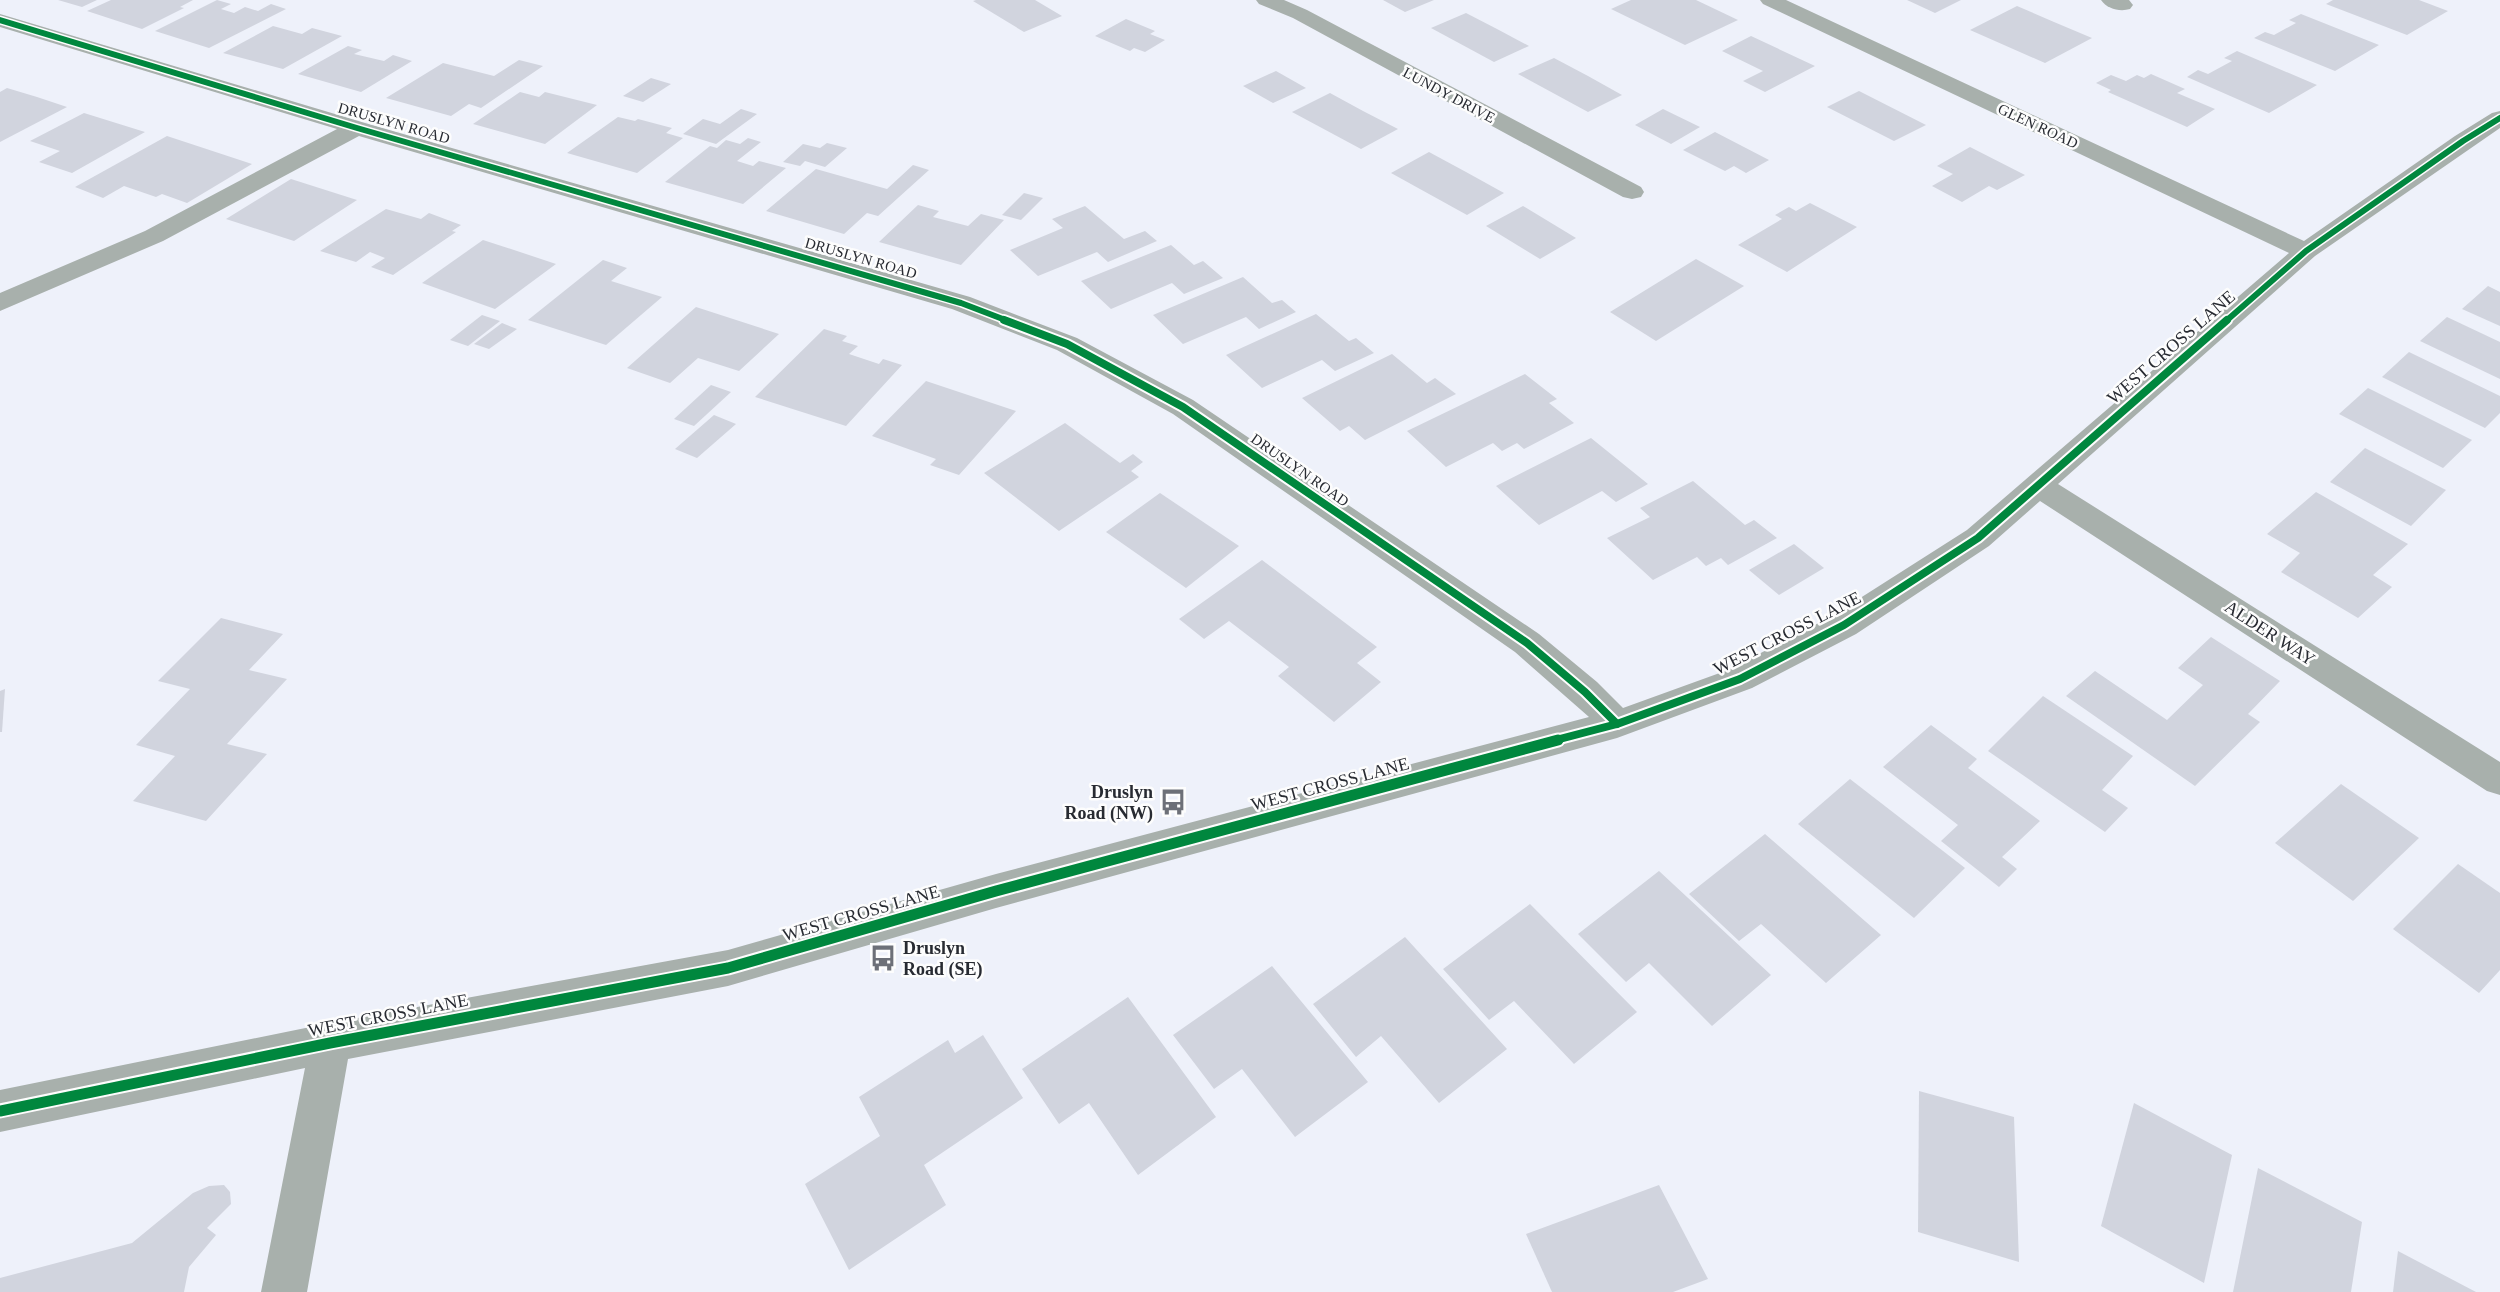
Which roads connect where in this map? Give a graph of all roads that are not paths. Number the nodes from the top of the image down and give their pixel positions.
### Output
1 (1266, 0) edge
2 (1770, 0) edge
3 (0, 20) edge
4 (2500, 118) edge
5 (357, 128) junction
6 (1632, 192) dead end
7 (2306, 252) junction
8 (0, 303) edge
9 (2039, 486) junction
10 (1617, 724) junction
11 (2500, 780) edge
12 (330, 1043) junction
13 (0, 1111) edge
14 (284, 1292) edge

1 - 6 street, LUNDY DRIVE
2 - 7 street, GLEN ROAD
3 - 5 street, DRUSLYN ROAD
4 - 7 street, WEST CROSS LANE
5 - 8 street
5 - 10 street, DRUSLYN ROAD
7 - 9 street, WEST CROSS LANE
9 - 10 street, WEST CROSS LANE
9 - 11 street, ALDER WAY
10 - 12 street, WEST CROSS LANE
12 - 13 street, WEST CROSS LANE
12 - 14 street

